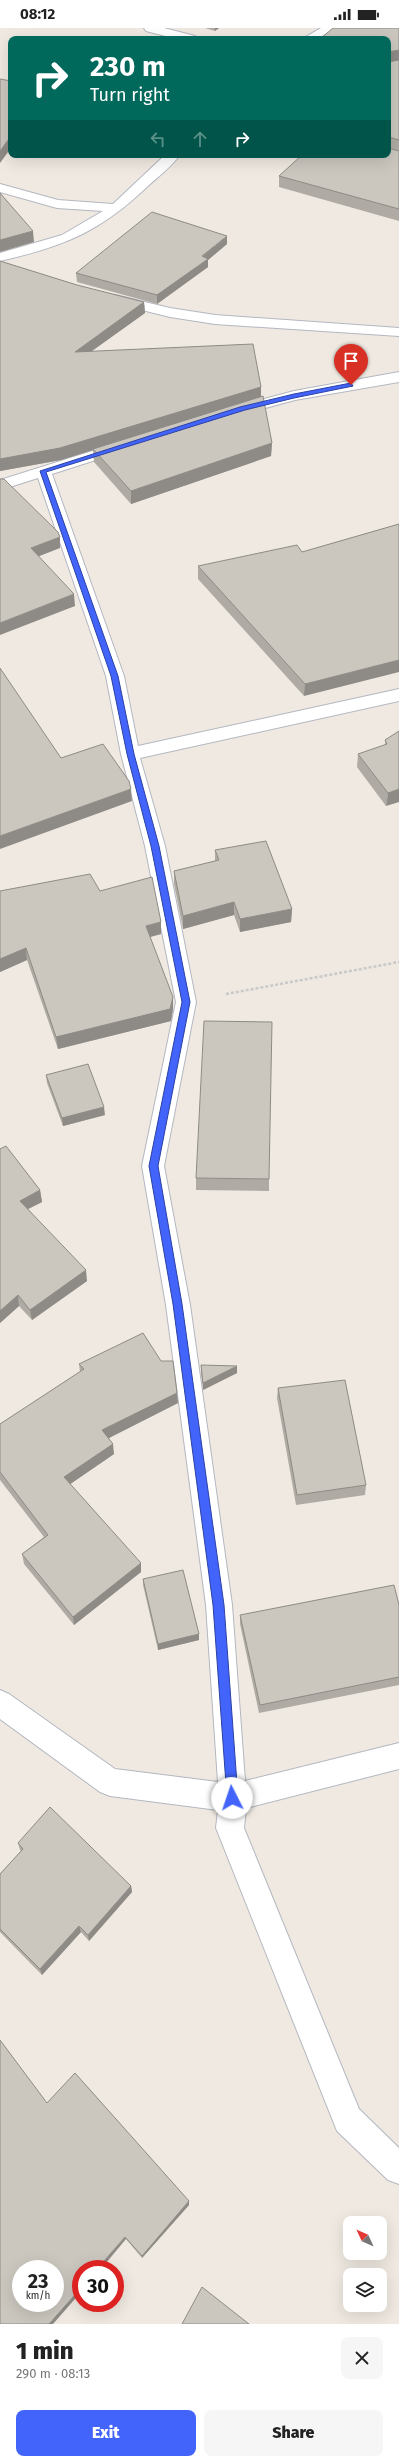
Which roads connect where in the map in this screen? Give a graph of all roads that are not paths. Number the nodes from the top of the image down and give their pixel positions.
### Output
1 (150, 28) edge
2 (330, 28) edge
3 (179, 36) edge
4 (314, 36) edge
5 (170, 158) edge
6 (0, 188) edge
7 (115, 208) junction
8 (2, 264) edge
9 (102, 296) edge
10 (399, 332) edge
11 (399, 377) edge
12 (222, 416) edge
13 (134, 443) edge
14 (43, 471) junction
15 (0, 485) edge
16 (399, 695) edge
17 (130, 754) junction
18 (0, 1703) edge
19 (399, 1756) edge
20 (232, 1798) junction
21 (399, 2169) edge

1 - 3 street
2 - 4 street
5 - 7 street
6 - 7 street
7 - 8 street
9 - 10 street
11 - 12 street
13 - 14 street
14 - 15 street
14 - 17 street
16 - 17 street
17 - 20 street
18 - 20 street
19 - 20 street
20 - 21 street

